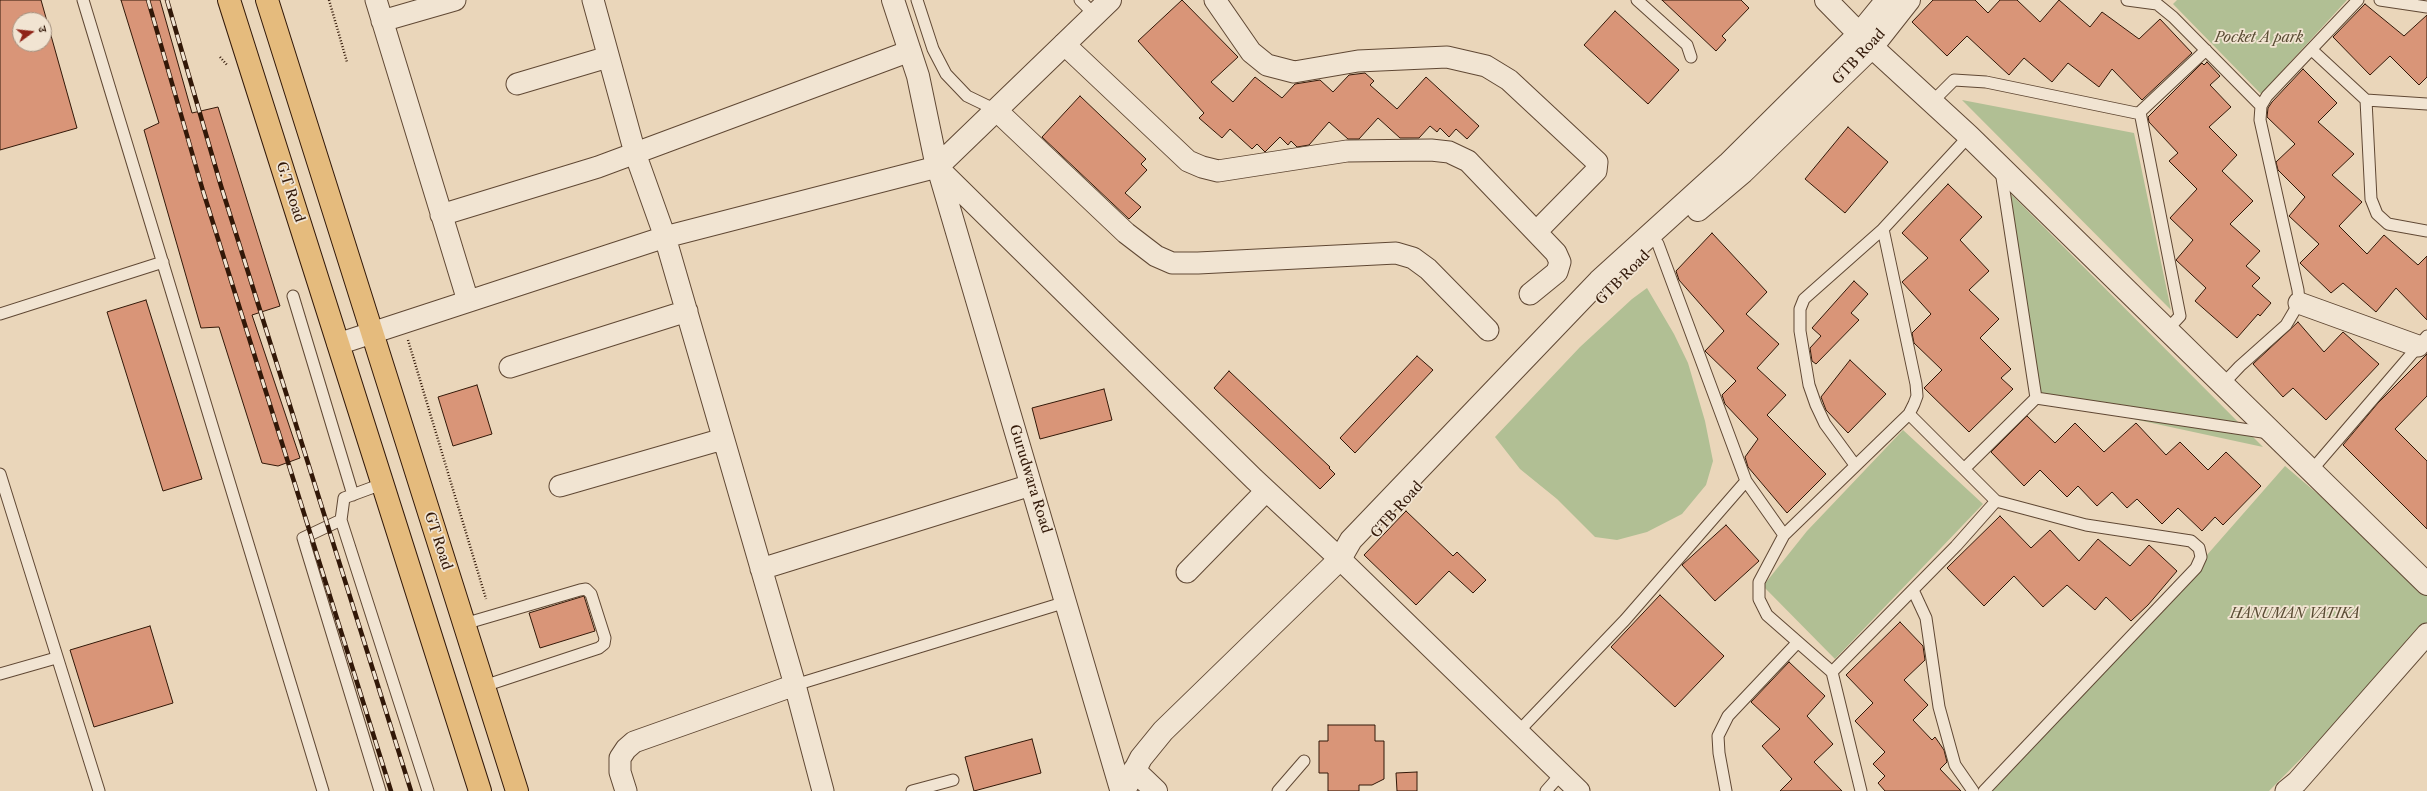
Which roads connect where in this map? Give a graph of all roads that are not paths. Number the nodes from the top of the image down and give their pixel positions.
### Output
1 (84, 0) edge
2 (230, 0) edge
3 (267, 0) edge
4 (376, 0) edge
5 (455, 0) edge
6 (593, 0) edge
7 (893, 0) edge
8 (917, 0) edge
9 (1215, 0) edge
10 (1637, 0) edge
11 (1826, 0) edge
12 (1887, 0) edge
13 (1910, 0) edge
14 (2127, 0) edge
15 (2358, 0) edge
16 (2380, 0) edge
17 (2159, 2) edge
18 (1095, 5) edge
19 (2427, 7) edge
20 (382, 21) junction
21 (1866, 40) junction
22 (1064, 44) junction
23 (2206, 50) junction
24 (2312, 50) junction
25 (910, 51) junction
26 (608, 57) junction
27 (1691, 57) dead end
28 (517, 84) dead end
29 (2366, 100) junction
30 (1932, 102) junction
31 (2427, 104) edge
32 (2261, 106) junction
33 (996, 110) junction
34 (2140, 112) junction
35 (1969, 136) junction
36 (636, 153) junction
37 (937, 167) junction
38 (2000, 167) junction
39 (441, 215) junction
40 (1882, 229) junction
41 (2427, 231) edge
42 (1536, 232) junction
43 (665, 237) junction
44 (1654, 239) junction
45 (163, 262) junction
46 (1530, 294) dead end
47 (293, 296) dead end
48 (468, 301) junction
49 (2299, 303) junction
50 (687, 311) junction
51 (0, 314) edge
52 (1488, 330) dead end
53 (2166, 330) junction
54 (372, 332) junction
55 (2422, 341) edge
56 (338, 344) junction
57 (510, 367) dead end
58 (2222, 385) junction
59 (2036, 398) junction
60 (1909, 414) junction
61 (2272, 434) junction
62 (723, 439) junction
63 (1855, 465) junction
64 (1964, 469) junction
65 (2311, 471) junction
66 (0, 474) edge
67 (1746, 481) junction
68 (382, 484) junction
69 (1032, 485) junction
70 (560, 486) dead end
71 (1266, 491) junction
72 (353, 494) junction
73 (1996, 501) junction
74 (341, 520) junction
75 (1784, 535) junction
76 (1340, 560) junction
77 (761, 569) junction
78 (1187, 572) dead end
79 (2427, 584) edge
80 (1913, 590) junction
81 (1066, 602) junction
82 (464, 624) junction
83 (2427, 634) edge
84 (1798, 642) junction
85 (56, 658) junction
86 (1832, 672) junction
87 (0, 674) edge
88 (795, 685) junction
89 (484, 686) junction
90 (1517, 733) junction
91 (1304, 760) dead end
92 (1134, 770) junction
93 (1561, 774) junction
94 (953, 780) dead end
95 (99, 791) edge
96 (323, 791) edge
97 (380, 791) edge
98 (428, 791) edge
99 (480, 791) edge
100 (518, 791) edge
101 (626, 791) edge
102 (823, 791) edge
103 (912, 791) edge
104 (1121, 791) edge
105 (1124, 791) edge
106 (1156, 791) edge
107 (1278, 791) edge
108 (1546, 791) edge
109 (1579, 791) edge
110 (1726, 791) edge
111 (1861, 791) edge
112 (1972, 791) edge
113 (1984, 791) edge
114 (2286, 791) edge

1 - 45 lane
2 - 56 highway, G.T Road
3 - 54 highway, GT Road
4 - 20 street
5 - 20 street
6 - 26 street
7 - 25 street
8 - 33 lane
9 - 42 street
10 - 27 lane
11 - 21 street
12 - 21 street, GTB Road
13 - 21 street, GTB Road
14 - 17 lane
15 - 24 lane
16 - 19 lane
17 - 23 lane
18 - 22 street
20 - 39 street
21 - 30 street
21 - 44 street, GTB Road
22 - 33 street
22 - 42 street
23 - 32 lane
23 - 34 lane
24 - 29 lane
24 - 32 lane
25 - 36 street
25 - 37 street
26 - 28 street
26 - 36 street
29 - 31 lane
29 - 41 lane
30 - 34 lane
30 - 35 street
32 - 49 lane
33 - 37 street
33 - 52 street
34 - 53 lane
35 - 38 street
35 - 40 lane
36 - 39 street
36 - 43 street
37 - 43 street
37 - 69 street, Gurudwara Road
37 - 71 street
38 - 53 street
38 - 59 lane
39 - 48 street
40 - 60 lane
40 - 63 lane
42 - 46 street
43 - 48 street
43 - 50 street
44 - 67 lane
44 - 76 street, GTB Road
45 - 51 lane
45 - 96 lane
47 - 72 lane
48 - 54 street
49 - 55 street
49 - 58 lane
50 - 57 street
50 - 62 street
53 - 58 street
54 - 56 street
54 - 82 highway, GT Road
55 - 65 lane
56 - 68 highway, G.T Road
58 - 61 street
59 - 61 lane
59 - 64 lane
60 - 63 lane
60 - 64 lane
61 - 65 street
62 - 70 street
62 - 77 street
63 - 75 lane
64 - 73 lane
65 - 79 street
66 - 85 lane
67 - 75 lane
67 - 90 lane
68 - 72 lane
68 - 99 highway
69 - 77 street
69 - 81 street, Gurudwara Road
71 - 76 street
71 - 78 street
72 - 74 lane
73 - 80 lane
73 - 113 lane
74 - 97 lane
74 - 98 lane
75 - 84 lane
76 - 90 street
76 - 92 street, GTB Road
77 - 88 street
80 - 86 lane
80 - 112 lane
81 - 88 lane
81 - 104 street, Gurudwara Road
82 - 89 highway, GT Road
82 - 89 lane
83 - 114 street
84 - 86 lane
84 - 110 lane
85 - 87 lane
85 - 95 lane
86 - 111 lane
88 - 101 street
88 - 102 street
89 - 100 highway, GT Road
90 - 93 street
91 - 107 lane
92 - 105 street, GTB Road
92 - 106 street
93 - 108 lane
93 - 109 street
94 - 103 lane

